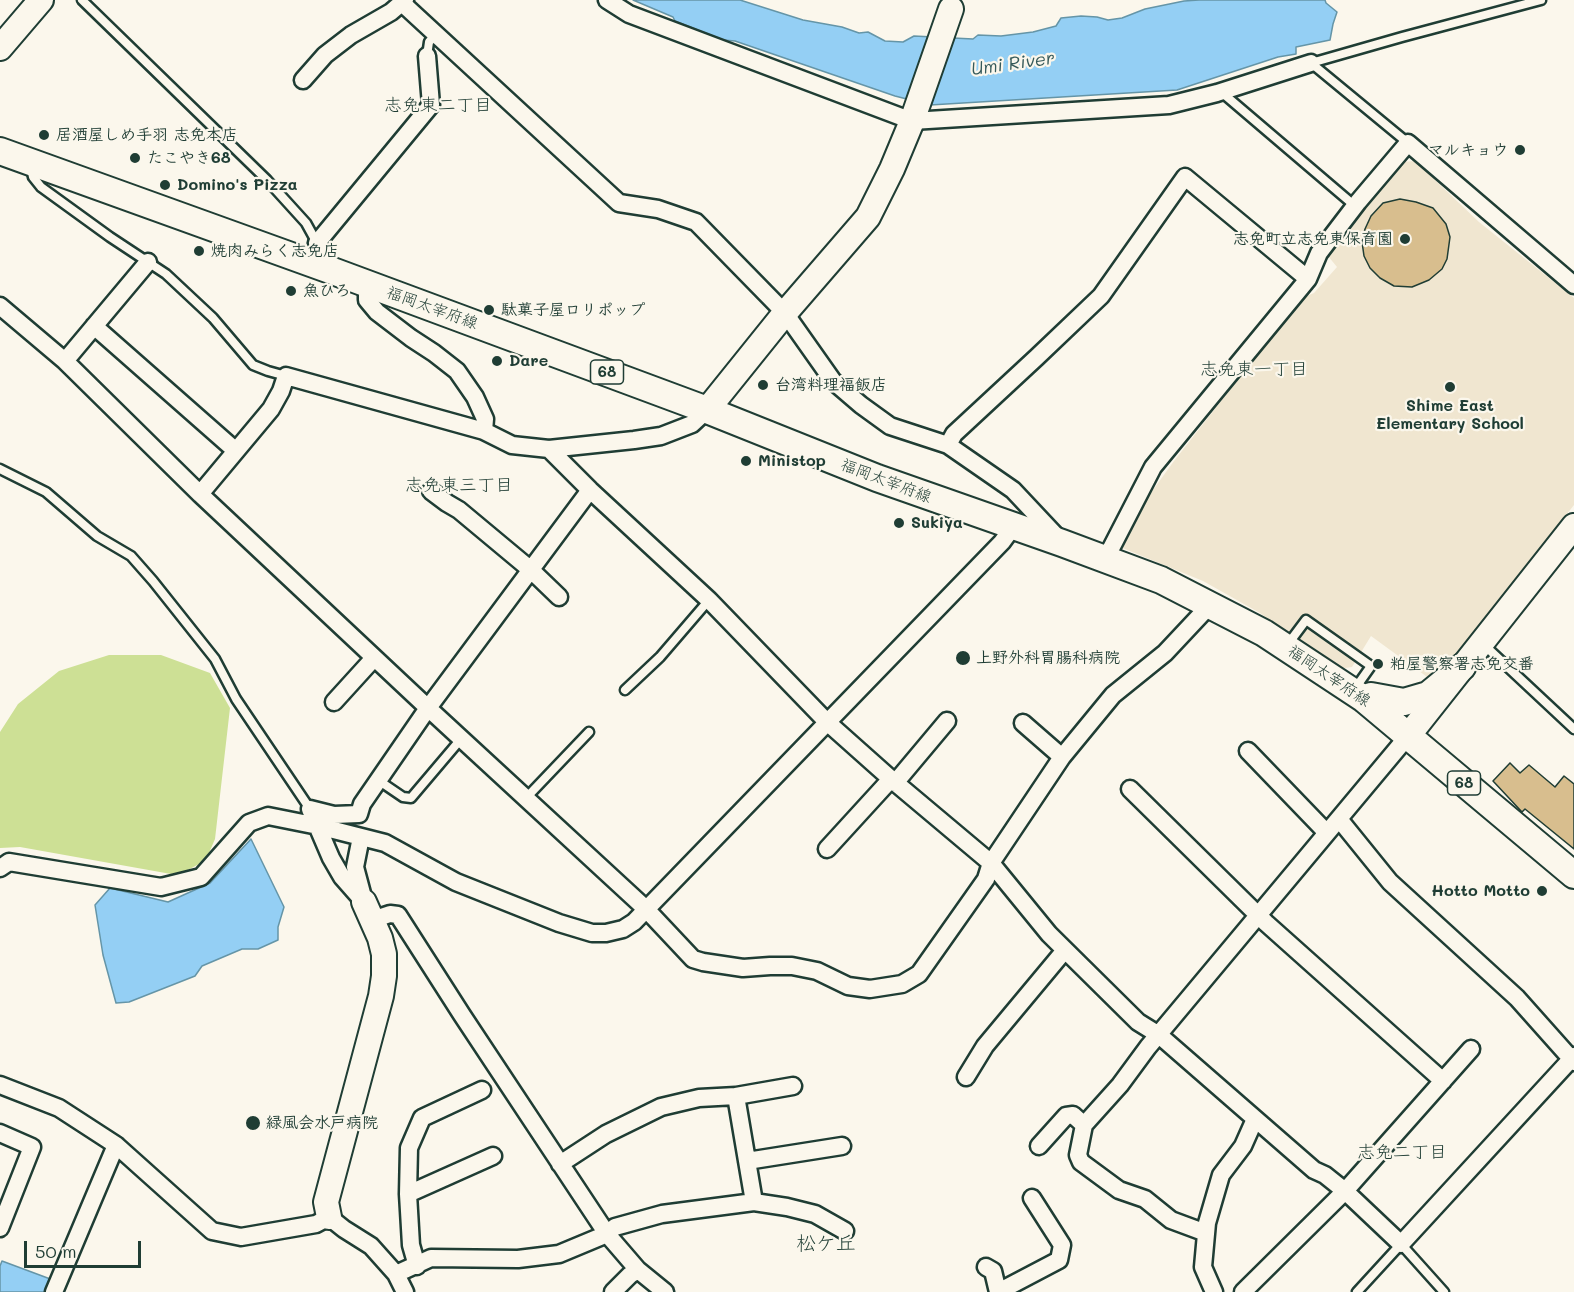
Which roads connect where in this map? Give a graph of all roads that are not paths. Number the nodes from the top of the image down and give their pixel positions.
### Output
1 (41, 0) edge
2 (82, 0) edge
3 (607, 0) edge
4 (1541, 0) edge
5 (402, 1) edge
6 (952, 4) edge
7 (436, 34) junction
8 (0, 48) edge
9 (427, 57) joint
10 (1311, 63) junction
11 (303, 80) dead end
12 (1224, 90) junction
13 (916, 110) junction
14 (1408, 143) junction
15 (0, 151) edge
16 (28, 160) junction
17 (1355, 206) junction
18 (317, 243) junction
19 (148, 262) junction
20 (330, 270) junction
21 (1308, 279) junction
22 (367, 283) junction
23 (1574, 285) edge
24 (0, 306) edge
25 (785, 313) junction
26 (94, 326) junction
27 (65, 361) junction
28 (286, 376) junction
29 (707, 410) junction
30 (484, 431) junction
31 (948, 445) junction
32 (549, 449) junction
33 (236, 451) junction
34 (0, 469) edge
35 (590, 490) junction
36 (431, 491) dead end
37 (200, 494) junction
38 (1574, 526) edge
39 (1013, 527) junction
40 (1062, 543) junction
41 (1105, 560) junction
42 (531, 570) junction
43 (560, 597) dead end
44 (709, 600) junction
45 (1210, 605) junction
46 (1482, 643) junction
47 (1286, 647) junction
48 (374, 658) junction
49 (1462, 667) junction
50 (625, 690) dead end
51 (1359, 695) junction
52 (334, 702) dead end
53 (428, 708) junction
54 (946, 721) dead end
55 (827, 722) junction
56 (1023, 723) dead end
57 (1574, 729) edge
58 (588, 732) dead end
59 (1408, 736) junction
60 (461, 739) junction
61 (1248, 751) dead end
62 (1062, 757) junction
63 (378, 780) junction
64 (893, 781) junction
65 (1130, 789) dead end
66 (526, 798) junction
67 (310, 809) junction
68 (1339, 819) junction
69 (318, 826) junction
70 (1327, 833) junction
71 (361, 837) junction
72 (827, 849) dead end
73 (991, 863) junction
74 (0, 868) edge
75 (1574, 875) edge
76 (646, 909) junction
77 (368, 911) junction
78 (1259, 915) junction
79 (1065, 950) junction
80 (1159, 1035) junction
81 (1472, 1049) dead end
82 (1573, 1059) edge
83 (966, 1077) dead end
84 (1443, 1081) junction
85 (0, 1085) edge
86 (794, 1086) dead end
87 (482, 1089) dead end
88 (736, 1096) junction
89 (1255, 1119) junction
90 (1084, 1125) junction
91 (0, 1133) edge
92 (116, 1145) junction
93 (842, 1146) dead end
94 (1039, 1146) dead end
95 (493, 1156) dead end
96 (747, 1161) junction
97 (560, 1164) junction
98 (1345, 1191) junction
99 (408, 1194) junction
100 (1032, 1198) dead end
101 (754, 1202) junction
102 (329, 1217) junction
103 (0, 1228) edge
104 (845, 1231) dead end
105 (1206, 1233) junction
106 (607, 1234) junction
107 (1401, 1244) junction
108 (417, 1266) junction
109 (986, 1267) dead end
110 (638, 1270) junction
111 (396, 1274) junction
112 (54, 1292) edge
113 (405, 1292) edge
114 (613, 1292) edge
115 (665, 1292) edge
116 (1214, 1292) edge
117 (1243, 1292) edge
118 (1357, 1292) edge
119 (1444, 1292) edge

1 - 8 street
2 - 18 lane
3 - 13 street
4 - 10 lane
5 - 7 street
5 - 11 street
6 - 13 street
7 - 9 lane
7 - 25 street
9 - 18 street
10 - 12 street
10 - 14 lane
12 - 13 street
12 - 17 lane
13 - 25 street
14 - 17 street
14 - 23 street
15 - 16 main road, 福岡太宰府線 / 68
16 - 19 lane
16 - 20 main road, 福岡太宰府線 / 68
17 - 21 street
18 - 20 street
19 - 26 street
19 - 28 lane
20 - 22 main road, 福岡太宰府線 / 68
21 - 31 street
21 - 41 street
22 - 29 main road, 福岡太宰府線 / 68
22 - 30 street
24 - 27 street
25 - 29 street
25 - 31 street
26 - 27 street
26 - 33 street
27 - 37 street
28 - 30 street
28 - 33 street
29 - 32 street
29 - 39 main road, 福岡太宰府線 / 68
30 - 32 street
31 - 40 street
32 - 35 street
33 - 37 street
34 - 67 lane
35 - 42 street
35 - 44 street
36 - 42 street
37 - 48 street
38 - 46 street
39 - 40 main road, 福岡太宰府線 / 68
39 - 55 street
40 - 41 main road, 福岡太宰府線 / 68
41 - 45 main road, 福岡太宰府線 / 68
42 - 43 street
42 - 53 street
44 - 50 lane
44 - 55 street
45 - 47 main road, 福岡太宰府線 / 68
45 - 62 street
46 - 49 street
46 - 57 lane
47 - 51 main road, 福岡太宰府線 / 68
47 - 51 lane
48 - 52 street
48 - 53 street
49 - 51 main road
49 - 59 street
51 - 59 main road, 福岡太宰府線 / 68
53 - 60 street
53 - 63 street
54 - 64 street
55 - 64 street
55 - 76 street
56 - 62 street
58 - 66 lane
59 - 68 street
59 - 75 main road, 福岡太宰府線 / 68
60 - 63 lane
60 - 66 street
61 - 70 street
62 - 73 street
63 - 67 street
64 - 72 street
64 - 73 street
65 - 78 street
66 - 76 street
67 - 69 street
68 - 70 street
68 - 82 street
69 - 71 street
69 - 74 street
69 - 77 street
70 - 78 street
71 - 76 street
71 - 77 street
73 - 76 street
73 - 79 street
77 - 97 street
77 - 102 street
78 - 80 street
78 - 84 street
79 - 80 street
79 - 83 street
80 - 89 street
80 - 90 street
81 - 84 street
82 - 107 street
84 - 98 street
85 - 92 street
86 - 88 street
87 - 99 street
88 - 96 street
88 - 97 street
89 - 98 street
89 - 105 street
90 - 94 street
90 - 105 street
91 - 103 street
92 - 102 street
92 - 112 street
93 - 96 street
95 - 99 street
96 - 101 street
97 - 106 street
98 - 107 street
98 - 117 street
99 - 108 street
100 - 109 street
101 - 104 street
101 - 106 street
102 - 111 street
105 - 116 street
106 - 108 street
106 - 110 street
107 - 118 lane
107 - 119 lane
108 - 111 street
110 - 114 street
110 - 115 street
111 - 113 street

